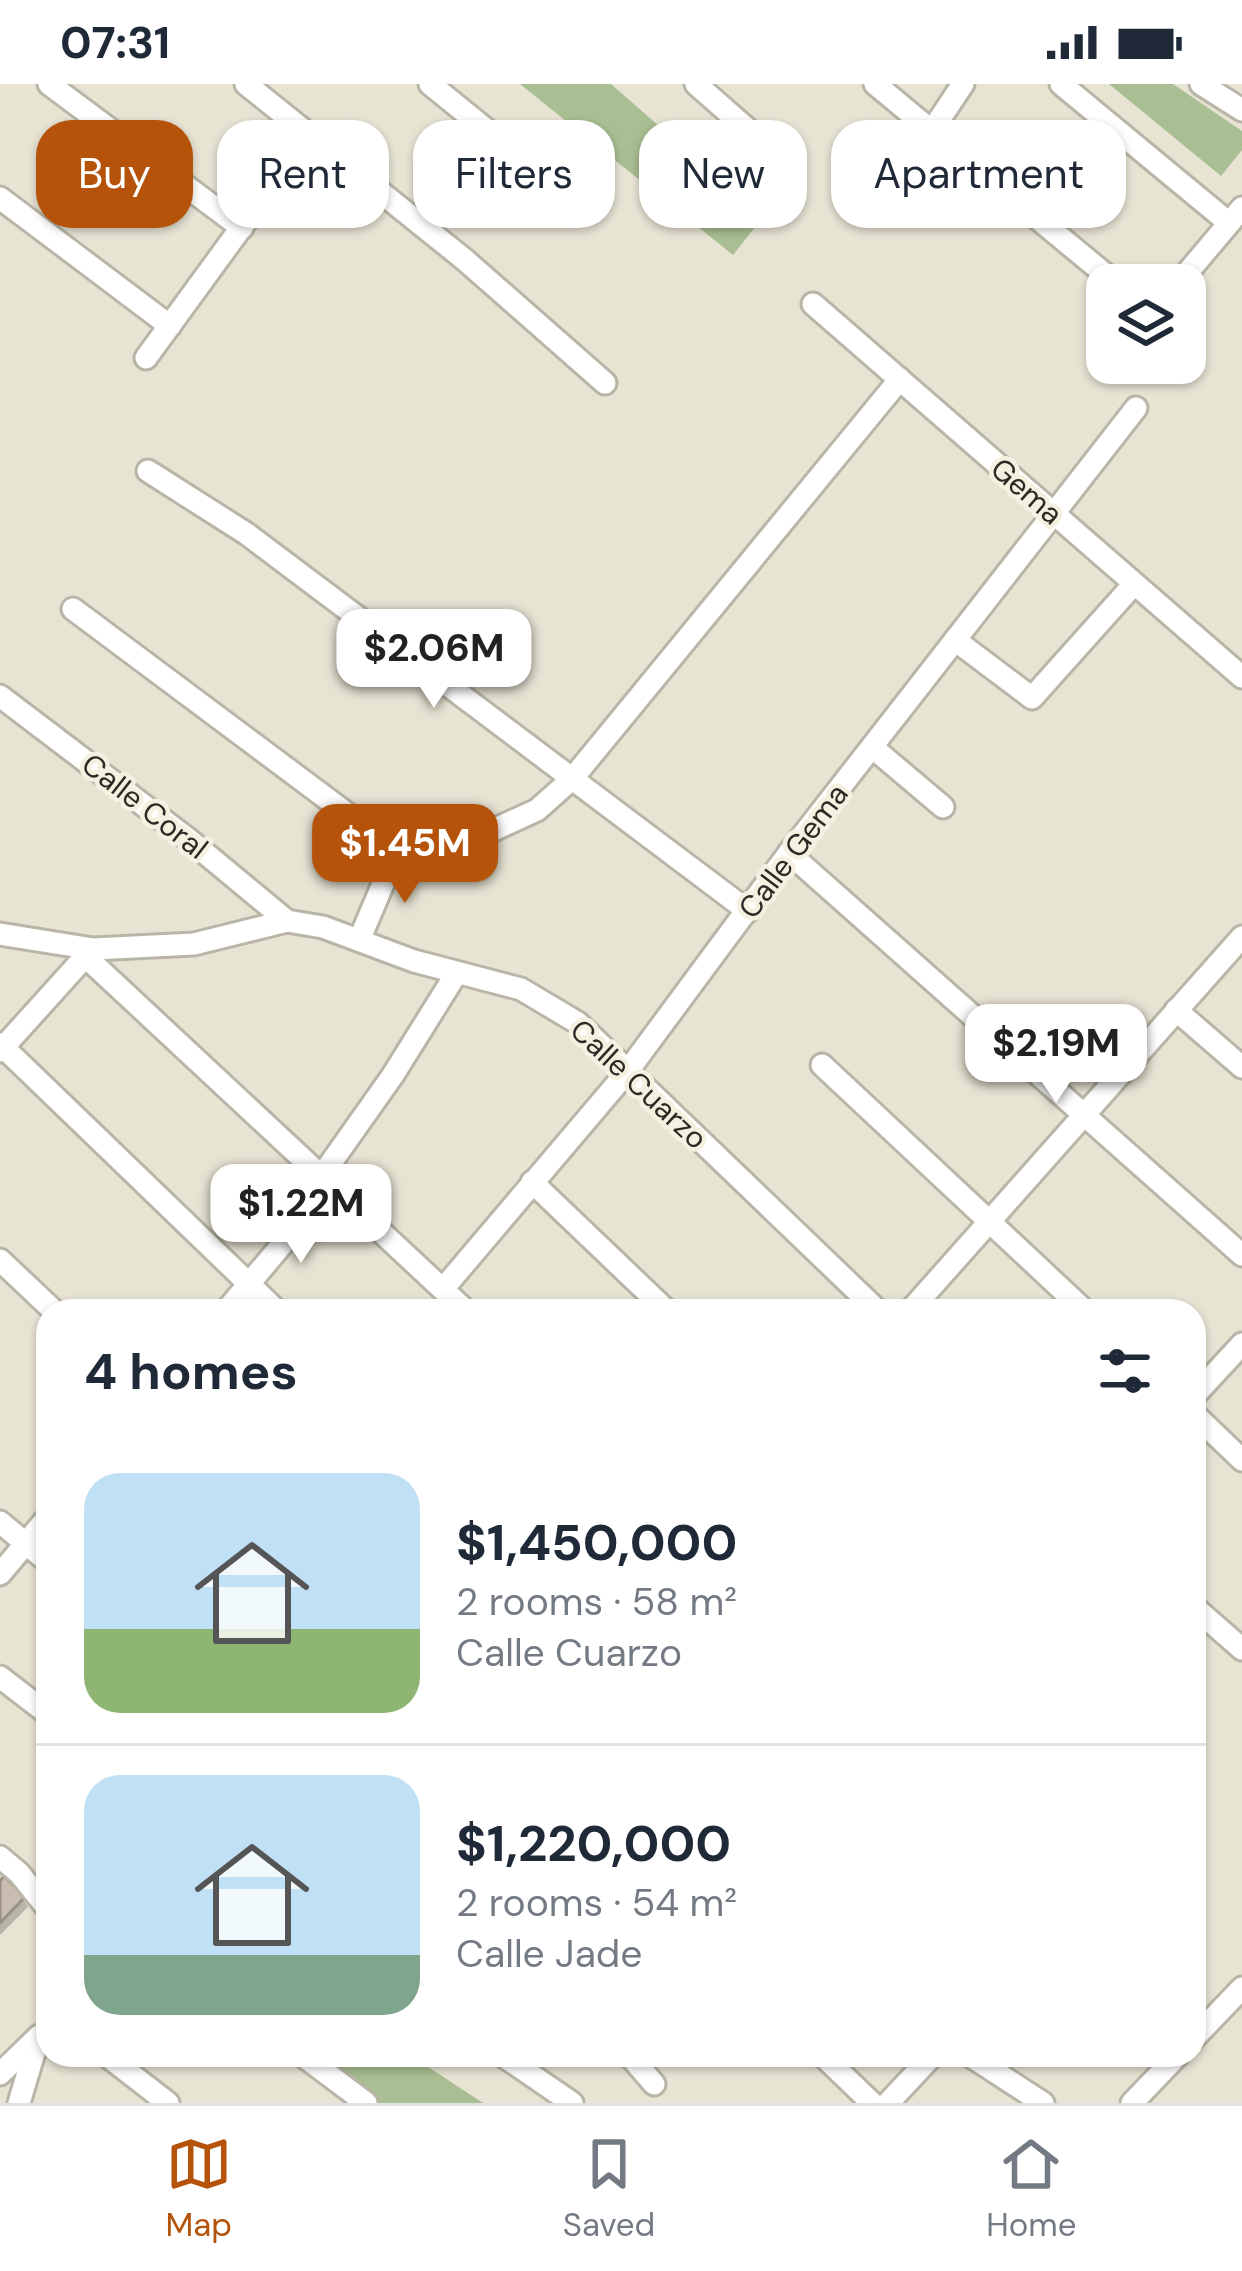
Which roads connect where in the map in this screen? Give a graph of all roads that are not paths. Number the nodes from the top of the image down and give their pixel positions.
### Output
1 (50, 84) edge
2 (246, 84) edge
3 (430, 84) edge
4 (696, 84) edge
5 (875, 84) edge
6 (963, 84) edge
7 (1061, 84) edge
8 (1201, 84) edge
9 (1242, 110) edge
10 (474, 120) edge
11 (737, 120) edge
12 (917, 120) edge
13 (939, 120) edge
14 (0, 198) edge
15 (217, 209) edge
16 (1236, 215) edge
17 (242, 228) edge
18 (1048, 228) edge
19 (1092, 264) edge
20 (1195, 264) edge
21 (813, 304) dead end
22 (170, 326) junction
23 (146, 358) dead end
24 (900, 379) junction
25 (605, 383) dead end
26 (1136, 408) dead end
27 (148, 471) dead end
28 (1054, 514) junction
29 (1135, 584) junction
30 (74, 609) dead end
31 (956, 640) junction
32 (1242, 676) edge
33 (0, 696) edge
34 (872, 747) junction
35 (572, 779) junction
36 (943, 808) dead end
37 (397, 851) junction
38 (789, 853) junction
39 (748, 911) junction
40 (287, 921) junction
41 (0, 934) edge
42 (1242, 937) edge
43 (360, 938) junction
44 (89, 953) junction
45 (456, 974) junction
46 (1176, 1010) junction
47 (1, 1048) edge
48 (822, 1065) dead end
49 (1242, 1067) edge
50 (627, 1072) junction
51 (1085, 1115) junction
52 (328, 1179) junction
53 (532, 1182) junction
54 (991, 1222) junction
55 (1242, 1255) edge
56 (0, 1260) edge
57 (249, 1285) junction
58 (41, 1299) edge
59 (237, 1299) edge
60 (264, 1299) edge
61 (449, 1299) edge
62 (456, 1299) edge
63 (654, 1299) edge
64 (865, 1299) edge
65 (921, 1299) edge
66 (1072, 1299) edge
67 (1242, 1344) edge
68 (1206, 1383) edge
69 (1206, 1426) edge
70 (1242, 1460) edge
71 (0, 1522) edge
72 (36, 1531) edge
73 (26, 1543) junction
74 (36, 1552) edge
75 (0, 1574) edge
76 (1206, 1618) edge
77 (1242, 1649) edge
78 (0, 1677) edge
79 (36, 1705) edge
80 (0, 1857) edge
81 (36, 1894) edge
82 (1242, 1988) edge
83 (1206, 2026) edge
84 (36, 2038) edge
85 (36, 2054) edge
86 (120, 2067) edge
87 (318, 2067) edge
88 (520, 2067) edge
89 (639, 2067) edge
90 (834, 2067) edge
91 (922, 2067) edge
92 (988, 2067) edge
93 (1166, 2067) edge
94 (2, 2068) edge
95 (654, 2084) dead end
96 (158, 2099) edge
97 (20, 2103) edge
98 (366, 2103) edge
99 (572, 2103) edge
100 (872, 2103) edge
101 (888, 2103) edge
102 (1043, 2103) edge
103 (1132, 2103) edge

1 - 15 street
2 - 25 street
3 - 10 street
4 - 11 street
5 - 12 street
6 - 13 street
7 - 16 street
8 - 9 street
14 - 22 street
16 - 20 street
17 - 22 street
18 - 19 street
21 - 24 street, Gema
22 - 23 street
24 - 28 street, Gema
24 - 35 street
26 - 28 street, Calle Gema
27 - 35 street
28 - 29 street, Gema
28 - 31 street, Calle Gema
29 - 31 street
29 - 32 street, Gema
30 - 37 street
31 - 34 street, Calle Gema
33 - 40 street, Calle Coral
34 - 36 street
34 - 38 street, Calle Gema
35 - 37 street
35 - 39 street
37 - 43 street
38 - 39 street, Calle Gema
38 - 51 street
39 - 50 street, Calle Gema
40 - 43 street, Calle Cuarzo
40 - 44 street, Calle Cuarzo
41 - 44 street, Calle Cuarzo
42 - 46 street
43 - 45 street, Calle Cuarzo
44 - 47 street
44 - 52 street
45 - 50 street, Calle Cuarzo
45 - 52 street
46 - 49 street
46 - 51 street
47 - 57 street
48 - 54 street
50 - 53 street, Calle Gema
50 - 64 street, Calle Cuarzo
51 - 54 street
51 - 55 street
52 - 57 street
52 - 61 street
53 - 62 street, Calle Gema
53 - 63 street
54 - 65 street
54 - 66 street
56 - 58 street
57 - 59 street
57 - 60 street
67 - 68 street
69 - 70 street
71 - 73 street
72 - 73 street
73 - 74 street
73 - 75 street
76 - 77 street
78 - 79 street
80 - 81 street
82 - 83 street
84 - 94 street
85 - 97 street
86 - 96 street
87 - 98 street
88 - 99 street
89 - 95 street
90 - 100 street
91 - 101 street
92 - 102 street
93 - 103 street

